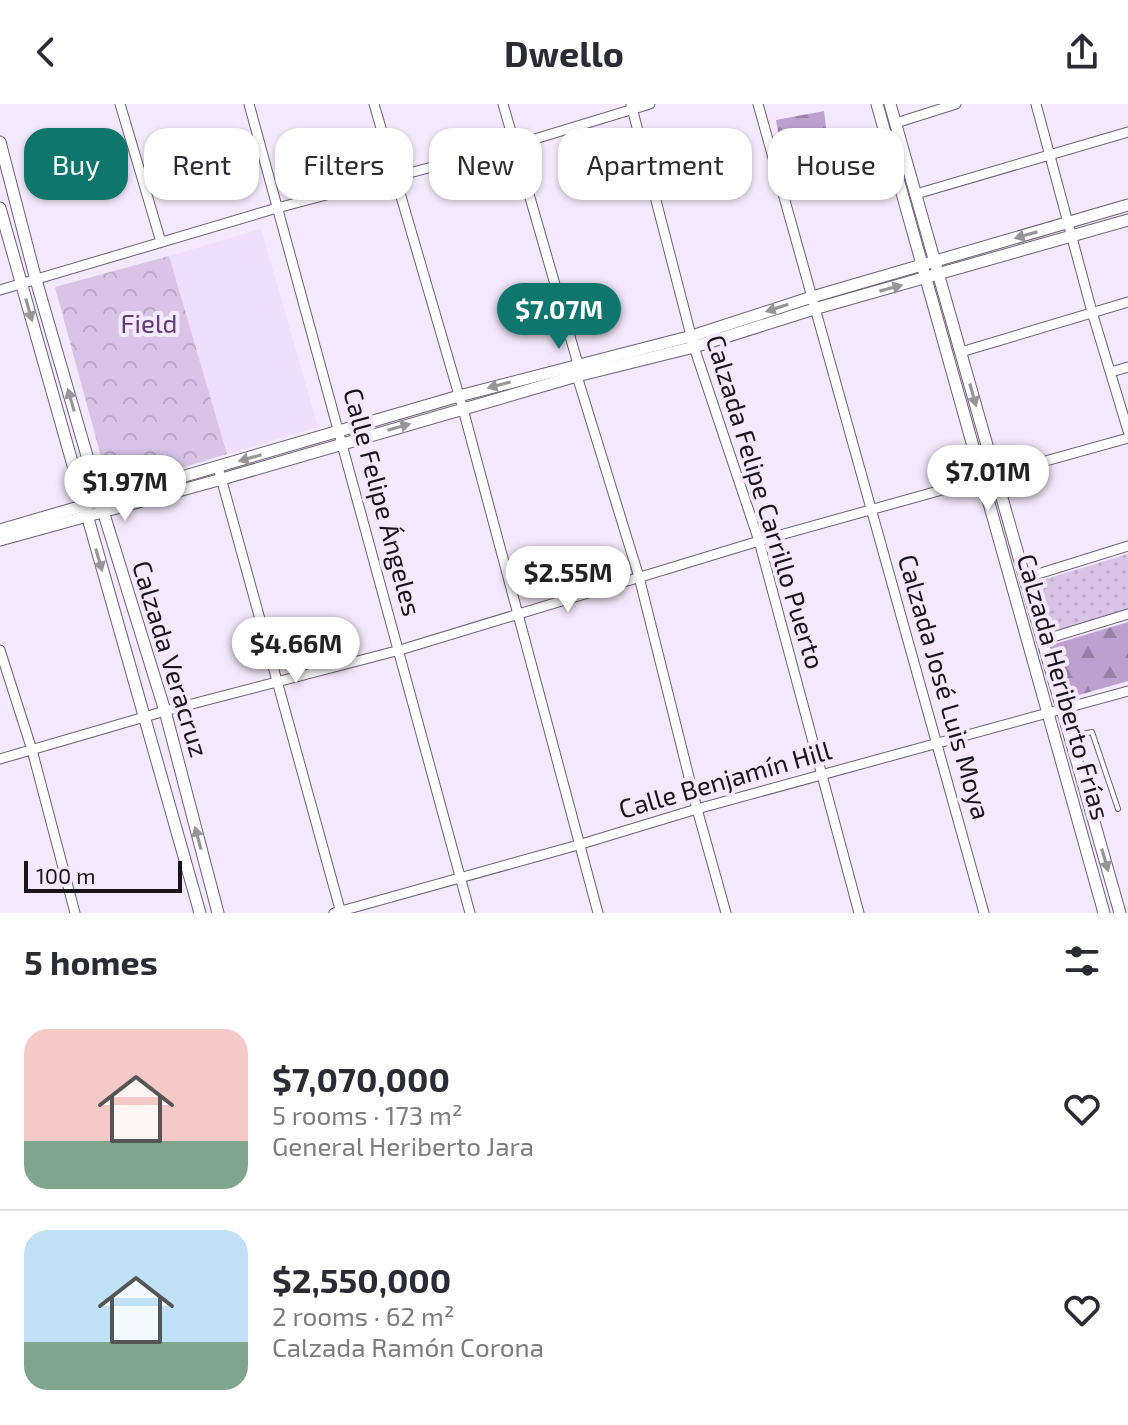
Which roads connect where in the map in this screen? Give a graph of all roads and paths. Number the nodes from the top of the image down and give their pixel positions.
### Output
1 (120, 104) edge
2 (249, 104) edge
3 (374, 104) edge
4 (503, 104) edge
5 (650, 104) edge
6 (758, 104) edge
7 (877, 104) edge
8 (890, 104) edge
9 (956, 104) edge
10 (1036, 104) edge
11 (632, 107) edge
12 (896, 123) junction
13 (380, 128) edge
14 (510, 128) edge
15 (1128, 132) edge
16 (542, 136) edge
17 (0, 142) edge
18 (1051, 154) junction
19 (916, 194) junction
20 (308, 200) edge
21 (401, 200) edge
22 (530, 200) edge
23 (1128, 205) edge
24 (0, 208) edge
25 (277, 208) junction
26 (1128, 220) edge
27 (1067, 223) junction
28 (1072, 236) junction
29 (161, 242) junction
30 (935, 262) junction
31 (922, 265) junction
32 (939, 275) junction
33 (926, 279) junction
34 (36, 280) junction
35 (22, 284) junction
36 (0, 290) edge
37 (1128, 302) edge
38 (813, 303) junction
39 (1092, 312) junction
40 (693, 341) junction
41 (961, 352) junction
42 (1128, 367) edge
43 (577, 370) junction
44 (1111, 372) junction
45 (459, 396) junction
46 (463, 409) junction
47 (1128, 431) edge
48 (342, 438) junction
49 (1128, 438) edge
50 (220, 473) junction
51 (996, 476) junction
52 (982, 479) junction
53 (101, 506) junction
54 (85, 510) junction
55 (870, 511) junction
56 (0, 530) edge
57 (0, 540) edge
58 (759, 541) junction
59 (1128, 546) edge
60 (639, 577) junction
61 (1025, 578) junction
62 (517, 612) junction
63 (1128, 614) edge
64 (1043, 640) junction
65 (0, 650) edge
66 (400, 650) junction
67 (277, 681) junction
68 (1128, 691) edge
69 (1063, 710) junction
70 (165, 711) junction
71 (1048, 715) junction
72 (144, 719) junction
73 (1070, 737) junction
74 (938, 743) junction
75 (32, 750) junction
76 (0, 759) edge
77 (821, 776) junction
78 (697, 809) junction
79 (1118, 809) dead end
80 (578, 845) junction
81 (460, 877) junction
82 (338, 912) edge
83 (75, 913) edge
84 (200, 913) edge
85 (218, 913) edge
86 (470, 913) edge
87 (598, 913) edge
88 (726, 913) edge
89 (859, 913) edge
90 (984, 913) edge
91 (1104, 913) edge
92 (1120, 913) edge

1 - 29 street
2 - 25 street, Calle Felipe Ángeles
3 - 13 street
4 - 14 street
5 - 11 street
6 - 38 street, Calzada José Luis Moya
7 - 31 street, Calzada Heriberto Frías
8 - 12 street, Calzada Heriberto Frías
9 - 12 street
10 - 18 street
11 - 16 street
11 - 40 street, Calzada Felipe Carrillo Puerto
12 - 19 street, Calzada Heriberto Frías
15 - 18 street
17 - 34 street, Calzada Veracruz
18 - 19 street
18 - 27 street
19 - 30 street, Calzada Heriberto Frías
20 - 25 street
21 - 45 street
22 - 43 street
23 - 27 street
24 - 35 street, Calzada Veracruz
25 - 29 street
25 - 48 street, Calle Felipe Ángeles
26 - 28 street
27 - 28 street
27 -> 30 street
28 - 32 street
28 - 39 street
29 - 34 street
30 - 31 street
30 - 32 street, Calzada Heriberto Frías
31 - 33 street, Calzada Heriberto Frías
31 - 38 street
32 - 33 street
32 - 41 street, Calzada Heriberto Frías
38 -> 33 street
33 - 52 street, Calzada Heriberto Frías
34 - 35 street
53 -> 34 street, Calzada Veracruz
35 - 36 street
35 -> 54 street, Calzada Veracruz
37 - 39 street
38 - 40 street
38 - 55 street, Calzada José Luis Moya
39 - 41 street
39 - 44 street
40 - 43 street
40 - 58 street, Calzada Felipe Carrillo Puerto
41 -> 51 street, Calzada Heriberto Frías
42 - 44 street
43 -> 45 street
43 - 46 street
43 - 60 street
44 - 47 street
45 - 46 street
45 - 48 street
48 -> 46 street
46 - 62 street
48 - 50 street
48 - 66 street, Calle Felipe Ángeles
49 - 51 street
50 - 53 street
50 - 67 street
51 - 52 street
51 - 61 street, Calzada Heriberto Frías
52 - 55 street
52 - 71 street, Calzada Heriberto Frías
53 - 54 street
53 - 70 street, Calzada Veracruz
54 - 56 street
54 - 57 street
54 -> 72 street, Calzada Veracruz
55 - 58 street
55 - 74 street, Calzada José Luis Moya
58 - 60 street
58 - 77 street, Calzada Felipe Carrillo Puerto
59 - 61 street
60 - 62 street
60 - 78 street
61 - 64 street, Calzada Heriberto Frías
62 - 66 street
62 - 80 street
63 - 64 street
64 - 69 street, Calzada Heriberto Frías
65 - 75 street
66 - 67 street
66 - 81 street, Calle Felipe Ángeles
67 - 70 street
67 - 82 street
68 - 69 street, Calle Benjamín Hill
69 - 71 street, Calle Benjamín Hill
69 - 73 street, Calzada Heriberto Frías
70 - 72 street
85 -> 70 street, Calzada Veracruz
71 - 74 street, Calle Benjamín Hill
71 - 91 street, Calzada Heriberto Frías
72 - 75 street
72 - 84 street, Calzada Veracruz
73 - 79 lane
73 -> 92 street, Calzada Heriberto Frías
74 - 77 street, Calle Benjamín Hill
74 - 90 street, Calzada José Luis Moya
75 - 76 street
75 - 83 street
77 - 78 street, Calle Benjamín Hill
77 - 89 street, Calzada Felipe Carrillo Puerto
78 - 80 street, Calle Benjamín Hill
78 - 88 street
80 - 81 street, Calle Benjamín Hill
80 - 87 street
81 - 82 street, Calle Benjamín Hill
81 - 86 street, Calle Felipe Ángeles

